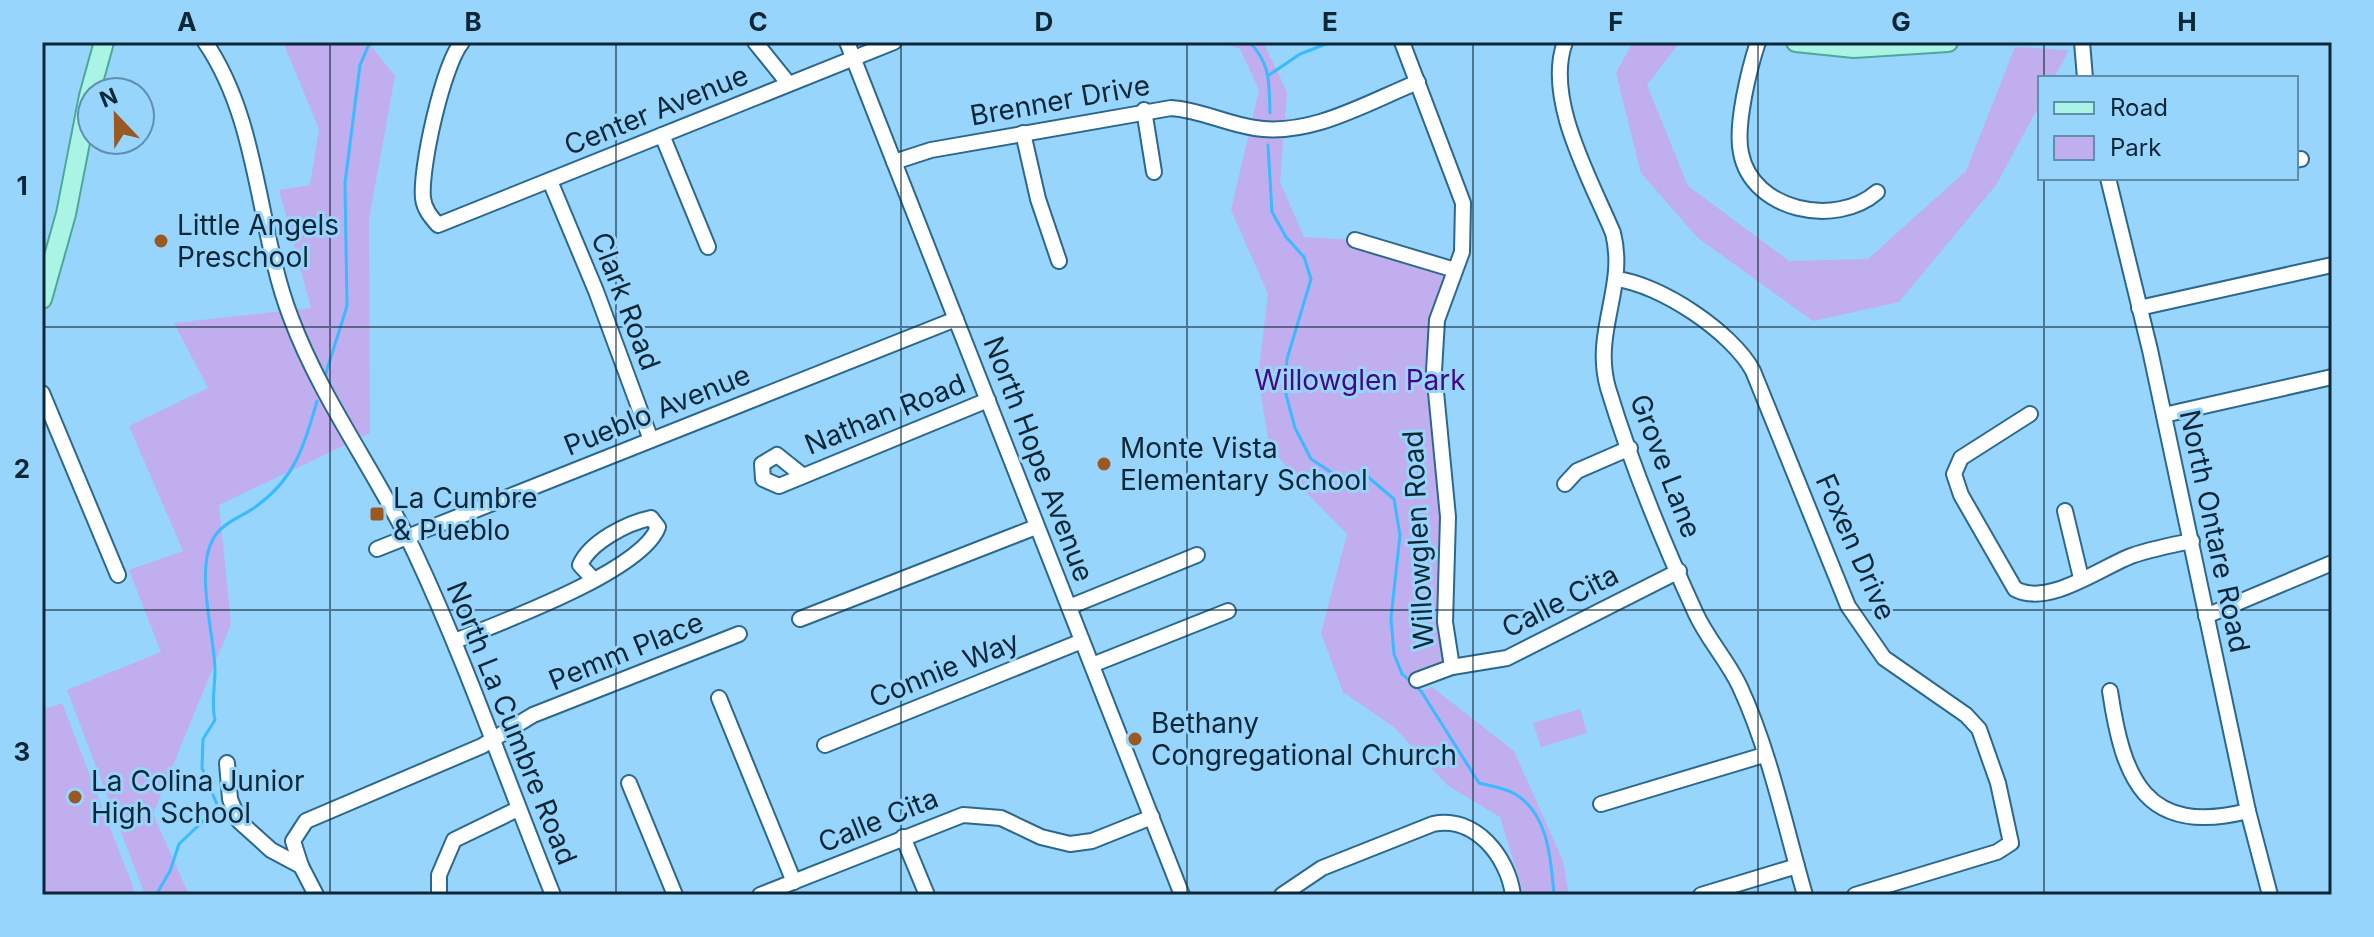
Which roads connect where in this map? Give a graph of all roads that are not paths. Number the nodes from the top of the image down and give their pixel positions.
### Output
1 (104, 42) edge
2 (205, 42) edge
3 (462, 42) edge
4 (755, 42) edge
5 (847, 42) edge
6 (894, 42) edge
7 (1402, 42) edge
8 (1565, 42) edge
9 (1758, 42) edge
10 (1796, 42) edge
11 (1948, 42) edge
12 (2082, 42) edge
13 (853, 58) junction
14 (2085, 76) edge
15 (1418, 82) junction
16 (788, 83) junction
17 (1144, 110) junction
18 (1023, 133) junction
19 (662, 135) junction
20 (894, 162) junction
21 (1154, 172) dead end
22 (2108, 180) edge
23 (550, 181) junction
24 (1877, 192) dead end
25 (1355, 240) dead end
26 (708, 247) dead end
27 (1059, 261) dead end
28 (2332, 265) edge
29 (1455, 270) junction
30 (1616, 279) junction
31 (42, 299) edge
32 (2139, 308) junction
33 (956, 319) junction
34 (2332, 377) edge
35 (42, 393) edge
36 (988, 400) junction
37 (2030, 414) dead end
38 (2164, 415) junction
39 (651, 440) junction
40 (1630, 448) junction
41 (802, 475) dead end
42 (1565, 484) dead end
43 (2065, 511) dead end
44 (1036, 527) junction
45 (406, 537) junction
46 (2192, 541) junction
47 (377, 549) dead end
48 (1197, 555) dead end
49 (2332, 563) edge
50 (1679, 571) junction
51 (118, 575) dead end
52 (2081, 578) junction
53 (593, 579) junction
54 (1069, 607) junction
55 (1228, 611) dead end
56 (2206, 616) junction
57 (800, 619) dead end
58 (739, 634) dead end
59 (455, 641) junction
60 (1082, 641) junction
61 (1092, 665) junction
62 (1452, 667) junction
63 (1417, 680) dead end
64 (2110, 691) dead end
65 (719, 698) dead end
66 (491, 740) junction
67 (825, 745) dead end
68 (1764, 755) junction
69 (227, 763) dead end
70 (629, 783) dead end
71 (1601, 804) dead end
72 (518, 809) junction
73 (2248, 811) junction
74 (1152, 817) junction
75 (903, 837) junction
76 (301, 866) junction
77 (1797, 866) junction
78 (794, 882) junction
79 (316, 895) edge
80 (439, 895) edge
81 (553, 895) edge
82 (675, 895) edge
83 (760, 895) edge
84 (927, 895) edge
85 (1182, 895) edge
86 (1282, 895) edge
87 (1513, 895) edge
88 (1701, 895) edge
89 (1805, 895) edge
90 (1855, 895) edge
91 (2270, 895) edge

1 - 31 main road
2 - 45 street, North La Cumbre Road
3 - 23 street, Center Avenue
4 - 16 street
5 - 13 street, North Hope Avenue
6 - 13 street, Center Avenue
7 - 15 street, Willowglen Road
8 - 30 street, Grove Lane
9 - 24 street
10 - 11 main road
12 - 14 street
13 - 16 street, Center Avenue
13 - 20 street, North Hope Avenue
15 - 17 street, Brenner Drive
15 - 29 street, Willowglen Road
16 - 19 street, Center Avenue
17 - 18 street, Brenner Drive
17 - 21 street
18 - 20 street, Brenner Drive
18 - 27 street
19 - 23 street, Center Avenue
19 - 26 street
20 - 33 street, North Hope Avenue
22 - 32 street, North Ontare Road
23 - 39 street, Clark Road
25 - 29 street
28 - 32 street
29 - 62 street, Willowglen Road
30 - 40 street, Grove Lane
30 - 90 street, Foxen Drive
32 - 38 street, North Ontare Road
33 - 36 street, North Hope Avenue
33 - 39 street, Pueblo Avenue
34 - 38 street
35 - 51 street
36 - 41 street, Nathan Road
36 - 44 street, North Hope Avenue
37 - 52 street
38 - 46 street, North Ontare Road
39 - 45 street, Pueblo Avenue
40 - 42 street
40 - 50 street, Grove Lane
43 - 52 street
44 - 54 street, North Hope Avenue
44 - 57 street
45 - 47 street, Pueblo Avenue
45 - 59 street, North La Cumbre Road
46 - 52 street
46 - 56 street, North Ontare Road
48 - 54 street
49 - 56 street
50 - 62 street, Calle Cita
50 - 68 street, Grove Lane
53 - 53 street
53 - 59 street
54 - 60 street, North Hope Avenue
55 - 61 street
56 - 73 street, North Ontare Road
58 - 66 street, Pemm Place
59 - 66 street, North La Cumbre Road
60 - 61 street, North Hope Avenue
60 - 67 street, Connie Way
61 - 74 street, North Hope Avenue
62 - 63 street, Calle Cita
64 - 73 street
65 - 78 street
66 - 72 street, North La Cumbre Road
66 - 76 street, Pemm Place
68 - 71 street
68 - 77 street, Grove Lane
69 - 76 street
70 - 82 street
72 - 80 street
72 - 81 street, North La Cumbre Road
73 - 91 street, North Ontare Road
74 - 75 street, Calle Cita
74 - 85 street, North Hope Avenue
75 - 78 street, Calle Cita
75 - 84 street
76 - 79 street
77 - 88 street
77 - 89 street, Grove Lane
78 - 83 street, Calle Cita
86 - 87 street

